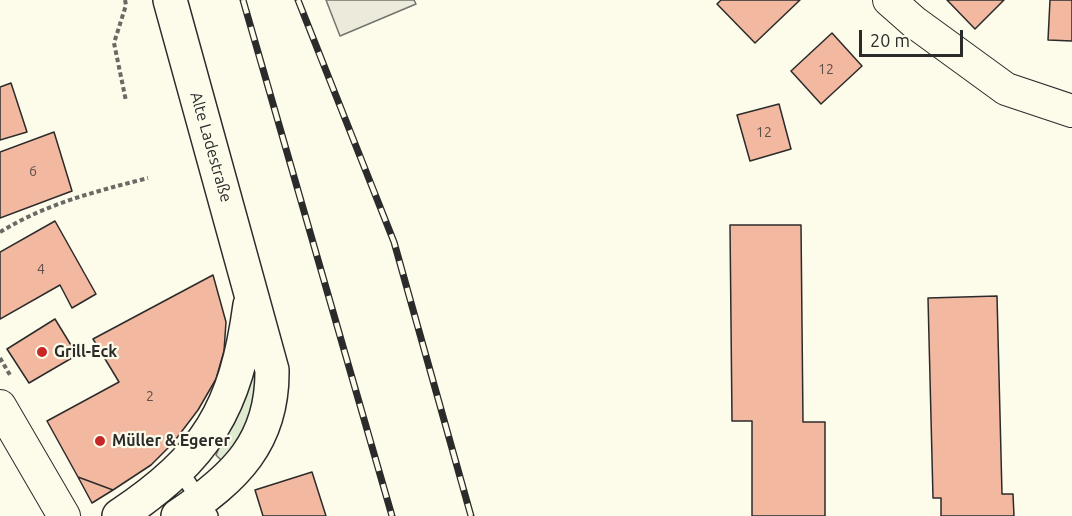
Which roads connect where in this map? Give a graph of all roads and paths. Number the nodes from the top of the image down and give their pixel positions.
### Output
1 (125, 0) edge
2 (170, 0) edge
3 (889, 0) edge
4 (126, 101) dead end
5 (1072, 111) edge
6 (148, 178) dead end
7 (0, 232) edge
8 (251, 294) junction
9 (0, 406) edge
10 (179, 469) junction
11 (196, 511) edge
12 (64, 516) edge
13 (119, 516) edge

1 - 4 path
2 - 8 street, Alte Ladestraße
3 - 5 street
6 - 7 path
8 - 10 street, Alte Ladestraße
8 - 11 street, Alte Ladestraße
9 - 12 street
10 - 11 lane
10 - 13 street, Alte Ladestraße

